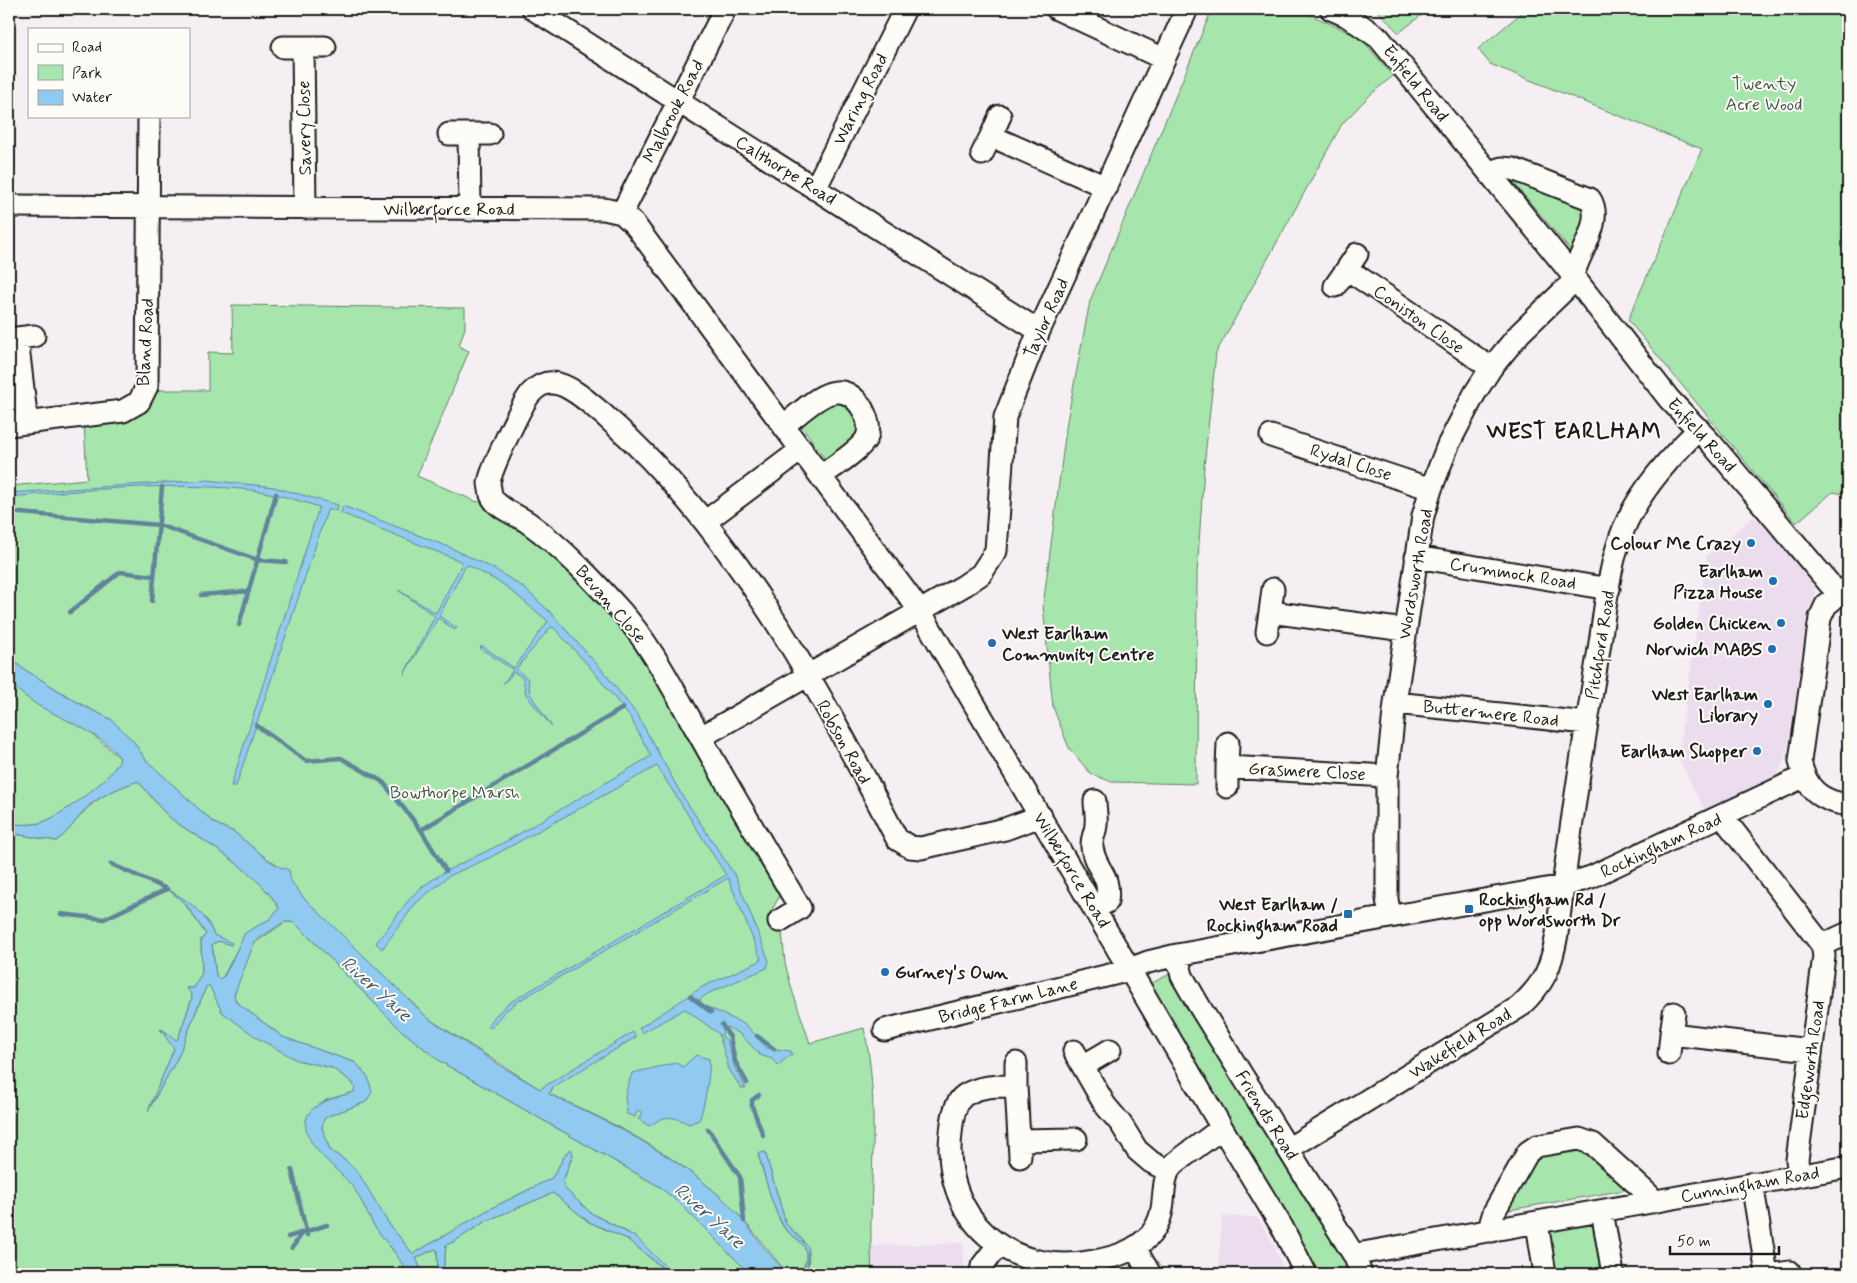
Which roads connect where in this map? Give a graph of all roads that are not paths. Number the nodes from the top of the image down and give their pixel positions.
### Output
1 (533, 9) edge
2 (724, 9) edge
3 (905, 9) edge
4 (1057, 9) edge
5 (1187, 9) edge
6 (1331, 9) edge
7 (559, 16) edge
8 (325, 47) dead end
9 (1164, 58) junction
10 (678, 102) junction
11 (1000, 116) dead end
12 (149, 118) edge
13 (490, 134) dead end
14 (1489, 172) junction
15 (1106, 187) junction
16 (815, 189) junction
17 (9, 206) edge
18 (149, 208) junction
19 (305, 208) junction
20 (470, 210) junction
21 (622, 212) junction
22 (1346, 270) dead end
23 (1573, 275) junction
24 (1039, 332) junction
25 (20, 337) edge
26 (1491, 368) junction
27 (18, 424) edge
28 (784, 425) junction
29 (1699, 429) junction
30 (1270, 436) dead end
31 (802, 450) junction
32 (820, 476) junction
33 (1431, 489) junction
34 (491, 498) joint
35 (706, 520) junction
36 (1416, 557) junction
37 (1273, 589) dead end
38 (1609, 590) junction
39 (1843, 590) edge
40 (920, 611) junction
41 (1405, 630) junction
42 (808, 676) junction
43 (1395, 703) junction
44 (1587, 723) junction
45 (700, 737) junction
46 (1228, 744) dead end
47 (1388, 776) junction
48 (1803, 777) junction
49 (1095, 800) dead end
50 (1848, 805) edge
51 (1041, 816) junction
52 (1722, 816) junction
53 (1563, 886) junction
54 (1095, 909) junction
55 (1390, 916) junction
56 (779, 921) dead end
57 (1848, 933) edge
58 (1822, 945) junction
59 (1177, 955) junction
60 (1130, 969) junction
61 (1674, 1012) dead end
62 (885, 1030) dead end
63 (1110, 1050) dead end
64 (1810, 1050) junction
65 (1016, 1063) dead end
66 (1016, 1086) junction
67 (1222, 1128) junction
68 (1076, 1139) dead end
69 (1288, 1149) junction
70 (1848, 1167) edge
71 (1168, 1171) junction
72 (1799, 1176) junction
73 (1752, 1183) junction
74 (1652, 1202) junction
75 (1602, 1211) junction
76 (1537, 1223) junction
77 (1492, 1231) junction
78 (998, 1245) junction
79 (1135, 1248) junction
80 (1358, 1266) edge
81 (981, 1274) edge
82 (1150, 1274) edge
83 (1306, 1274) edge
84 (1545, 1274) edge
85 (1613, 1274) edge
86 (1768, 1274) edge

1 - 7 street, Calthorpe Road
2 - 10 street, Malbrook Road
3 - 16 street, Waring Road
4 - 9 street
5 - 9 street, Taylor Road
6 - 14 street, Enfield Road
7 - 10 street, Calthorpe Road
8 - 19 street, Savery Close
9 - 15 street, Taylor Road
10 - 16 street, Calthorpe Road
10 - 21 street, Malbrook Road
11 - 15 street
12 - 18 street, Bland Road
13 - 20 street
14 - 23 street, Enfield Road
14 - 23 street
15 - 24 street, Taylor Road
16 - 24 street, Calthorpe Road
17 - 18 street, Wilberforce Road
18 - 19 street, Wilberforce Road
18 - 27 street, Bland Road
19 - 20 street, Wilberforce Road
20 - 21 street, Wilberforce Road
21 - 28 street, Wilberforce Road
22 - 26 street, Coniston Close
23 - 26 street, Wordsworth Road
23 - 29 street, Enfield Road
24 - 40 street, Taylor Road
25 - 27 street
26 - 33 street, Wordsworth Road
28 - 31 street, Wilberforce Road
28 - 32 street
29 - 38 street, Pitchford Road
29 - 39 street, Enfield Road
30 - 33 street, Rydal Close
31 - 32 street, Wilberforce Road
31 - 35 street
32 - 40 street, Wilberforce Road
33 - 36 street, Wordsworth Road
34 - 35 street, Robson Road
34 - 45 street, Bevan Close
35 - 42 street, Robson Road
36 - 38 street, Crummock Road
36 - 41 street, Wordsworth Road
37 - 41 street
38 - 44 street, Pitchford Road
39 - 48 street
40 - 42 street
40 - 51 street, Wilberforce Road
41 - 43 street, Wordsworth Road
42 - 45 street
42 - 51 street, Robson Road
43 - 44 street, Buttermere Road
43 - 47 street, Wordsworth Road
44 - 53 street, Pitchford Road
45 - 56 street, Bevan Close
46 - 47 street, Grasmere Close
47 - 55 street, Wordsworth Road
48 - 50 street
48 - 52 street, Rockingham Road
49 - 54 street
51 - 54 street, Wilberforce Road
52 - 53 street, Rockingham Road
52 - 58 street
53 - 55 street, Rockingham Road
53 - 69 street, Wakefield Road
54 - 60 street, Wilberforce Road
55 - 59 street, Rockingham Road
57 - 58 street
58 - 64 street, Edgeworth Road
59 - 60 street, Rockingham Road
59 - 69 street, Friends Road
60 - 62 street, Bridge Farm Lane
60 - 67 street, Wilberforce Road
61 - 64 street
63 - 71 street
64 - 72 street, Edgeworth Road
65 - 66 street
66 - 68 street
66 - 78 street
67 - 71 street
67 - 83 street, Wilberforce Road
69 - 80 street, Friends Road
70 - 72 street, Cunningham Road
71 - 79 street
72 - 73 street, Cunningham Road
73 - 74 street, Cunningham Road
73 - 86 street
74 - 75 street, Cunningham Road
74 - 77 street
75 - 76 street, Cunningham Road
75 - 85 street
76 - 77 street, Cunningham Road
76 - 84 street
77 - 80 street, Cunningham Road
78 - 79 street
78 - 81 street
79 - 82 street

